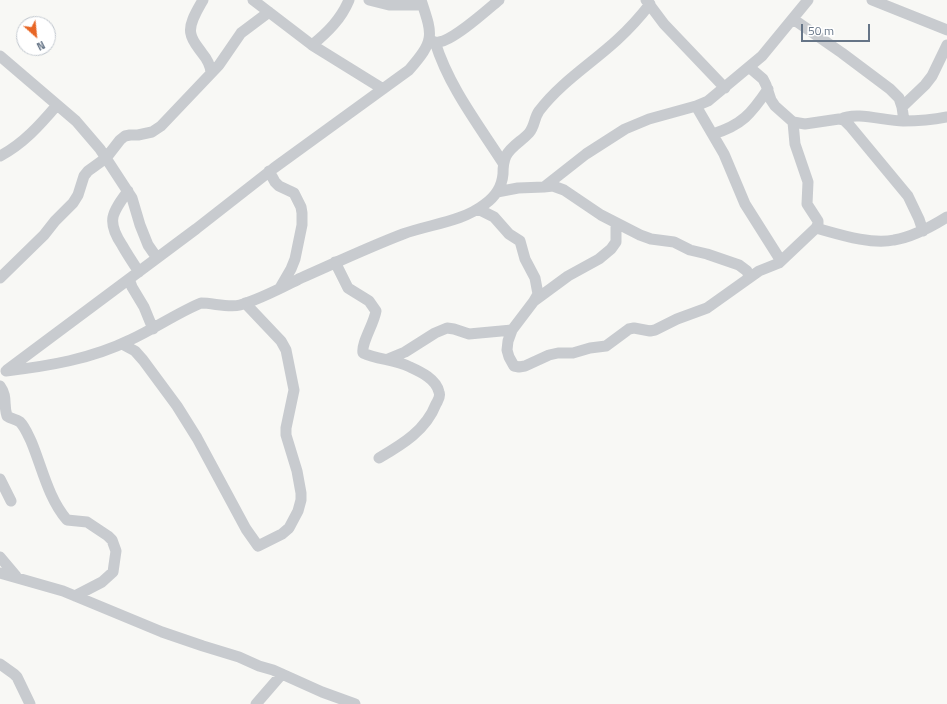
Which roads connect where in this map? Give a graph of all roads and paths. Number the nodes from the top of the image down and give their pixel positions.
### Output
1 (203, 0) edge
2 (253, 0) edge
3 (349, 0) edge
4 (369, 0) edge
5 (500, 0) edge
6 (808, 0) edge
7 (872, 0) edge
8 (647, 1) edge
9 (422, 3) edge
10 (269, 12) junction
11 (793, 19) junction
12 (947, 30) edge
13 (432, 41) junction
14 (947, 45) edge
15 (312, 46) junction
16 (0, 56) edge
17 (749, 67) junction
18 (211, 72) junction
19 (382, 88) junction
20 (725, 88) junction
21 (768, 89) junction
22 (57, 105) junction
23 (696, 106) junction
24 (902, 107) junction
25 (947, 117) edge
26 (840, 119) junction
27 (904, 121) junction
28 (793, 122) junction
29 (713, 134) junction
30 (0, 156) edge
31 (106, 158) junction
32 (503, 163) junction
33 (269, 171) junction
34 (544, 187) junction
35 (128, 191) junction
36 (497, 192) junction
37 (478, 209) junction
38 (947, 217) edge
39 (616, 223) junction
40 (816, 228) junction
41 (922, 231) junction
42 (157, 258) junction
43 (781, 261) junction
44 (335, 262) junction
45 (139, 272) junction
46 (2, 273) edge
47 (749, 277) junction
48 (129, 279) junction
49 (280, 288) junction
50 (534, 301) junction
51 (245, 304) junction
52 (152, 329) junction
53 (512, 330) junction
54 (122, 344) junction
55 (388, 359) junction
56 (3, 373) edge
57 (0, 386) edge
58 (379, 458) dead end
59 (0, 479) edge
60 (11, 500) dead end
61 (0, 557) edge
62 (0, 573) edge
63 (17, 577) junction
64 (75, 596) junction
65 (0, 664) edge
66 (282, 674) junction
67 (30, 704) edge
68 (256, 704) edge
69 (355, 704) edge

1 - 18 street
2 - 10 street
3 - 15 street
4 - 9 street
5 - 13 street
6 - 11 street
7 - 12 street
8 - 20 street
8 - 32 street
9 - 13 street
10 - 15 street
10 - 18 street
11 - 17 street
11 - 24 street
13 - 19 street
13 - 32 street
14 - 24 street
15 - 19 street
16 - 22 street
17 - 20 street
17 - 21 street
18 - 31 street
19 - 33 street
20 - 23 street
21 - 28 street
21 - 29 street
22 - 30 street
22 - 31 street
23 - 29 street
23 - 34 street
24 - 27 street
25 - 27 street
26 - 27 street
26 - 28 street
26 - 41 street
28 - 40 street
29 - 43 street
31 - 35 street
31 - 46 street
32 - 36 street
33 - 42 street
33 - 49 street
34 - 36 street
34 - 39 street
35 - 42 street
35 - 45 street
36 - 37 street
37 - 44 street
37 - 50 street
38 - 41 street
39 - 47 street
39 - 50 street
40 - 41 street
40 - 43 street
42 - 45 street
43 - 47 street
44 - 49 street
44 - 55 street
45 - 48 street
47 - 53 street
48 - 52 street
48 - 56 street
49 - 51 street
50 - 53 street
51 - 52 street
51 - 54 street
52 - 54 street
53 - 55 street
54 - 56 street
55 - 58 street
57 - 64 street
59 - 60 street
61 - 63 street
62 - 63 street
63 - 64 street
64 - 66 street
65 - 67 street
66 - 68 street
66 - 69 street

